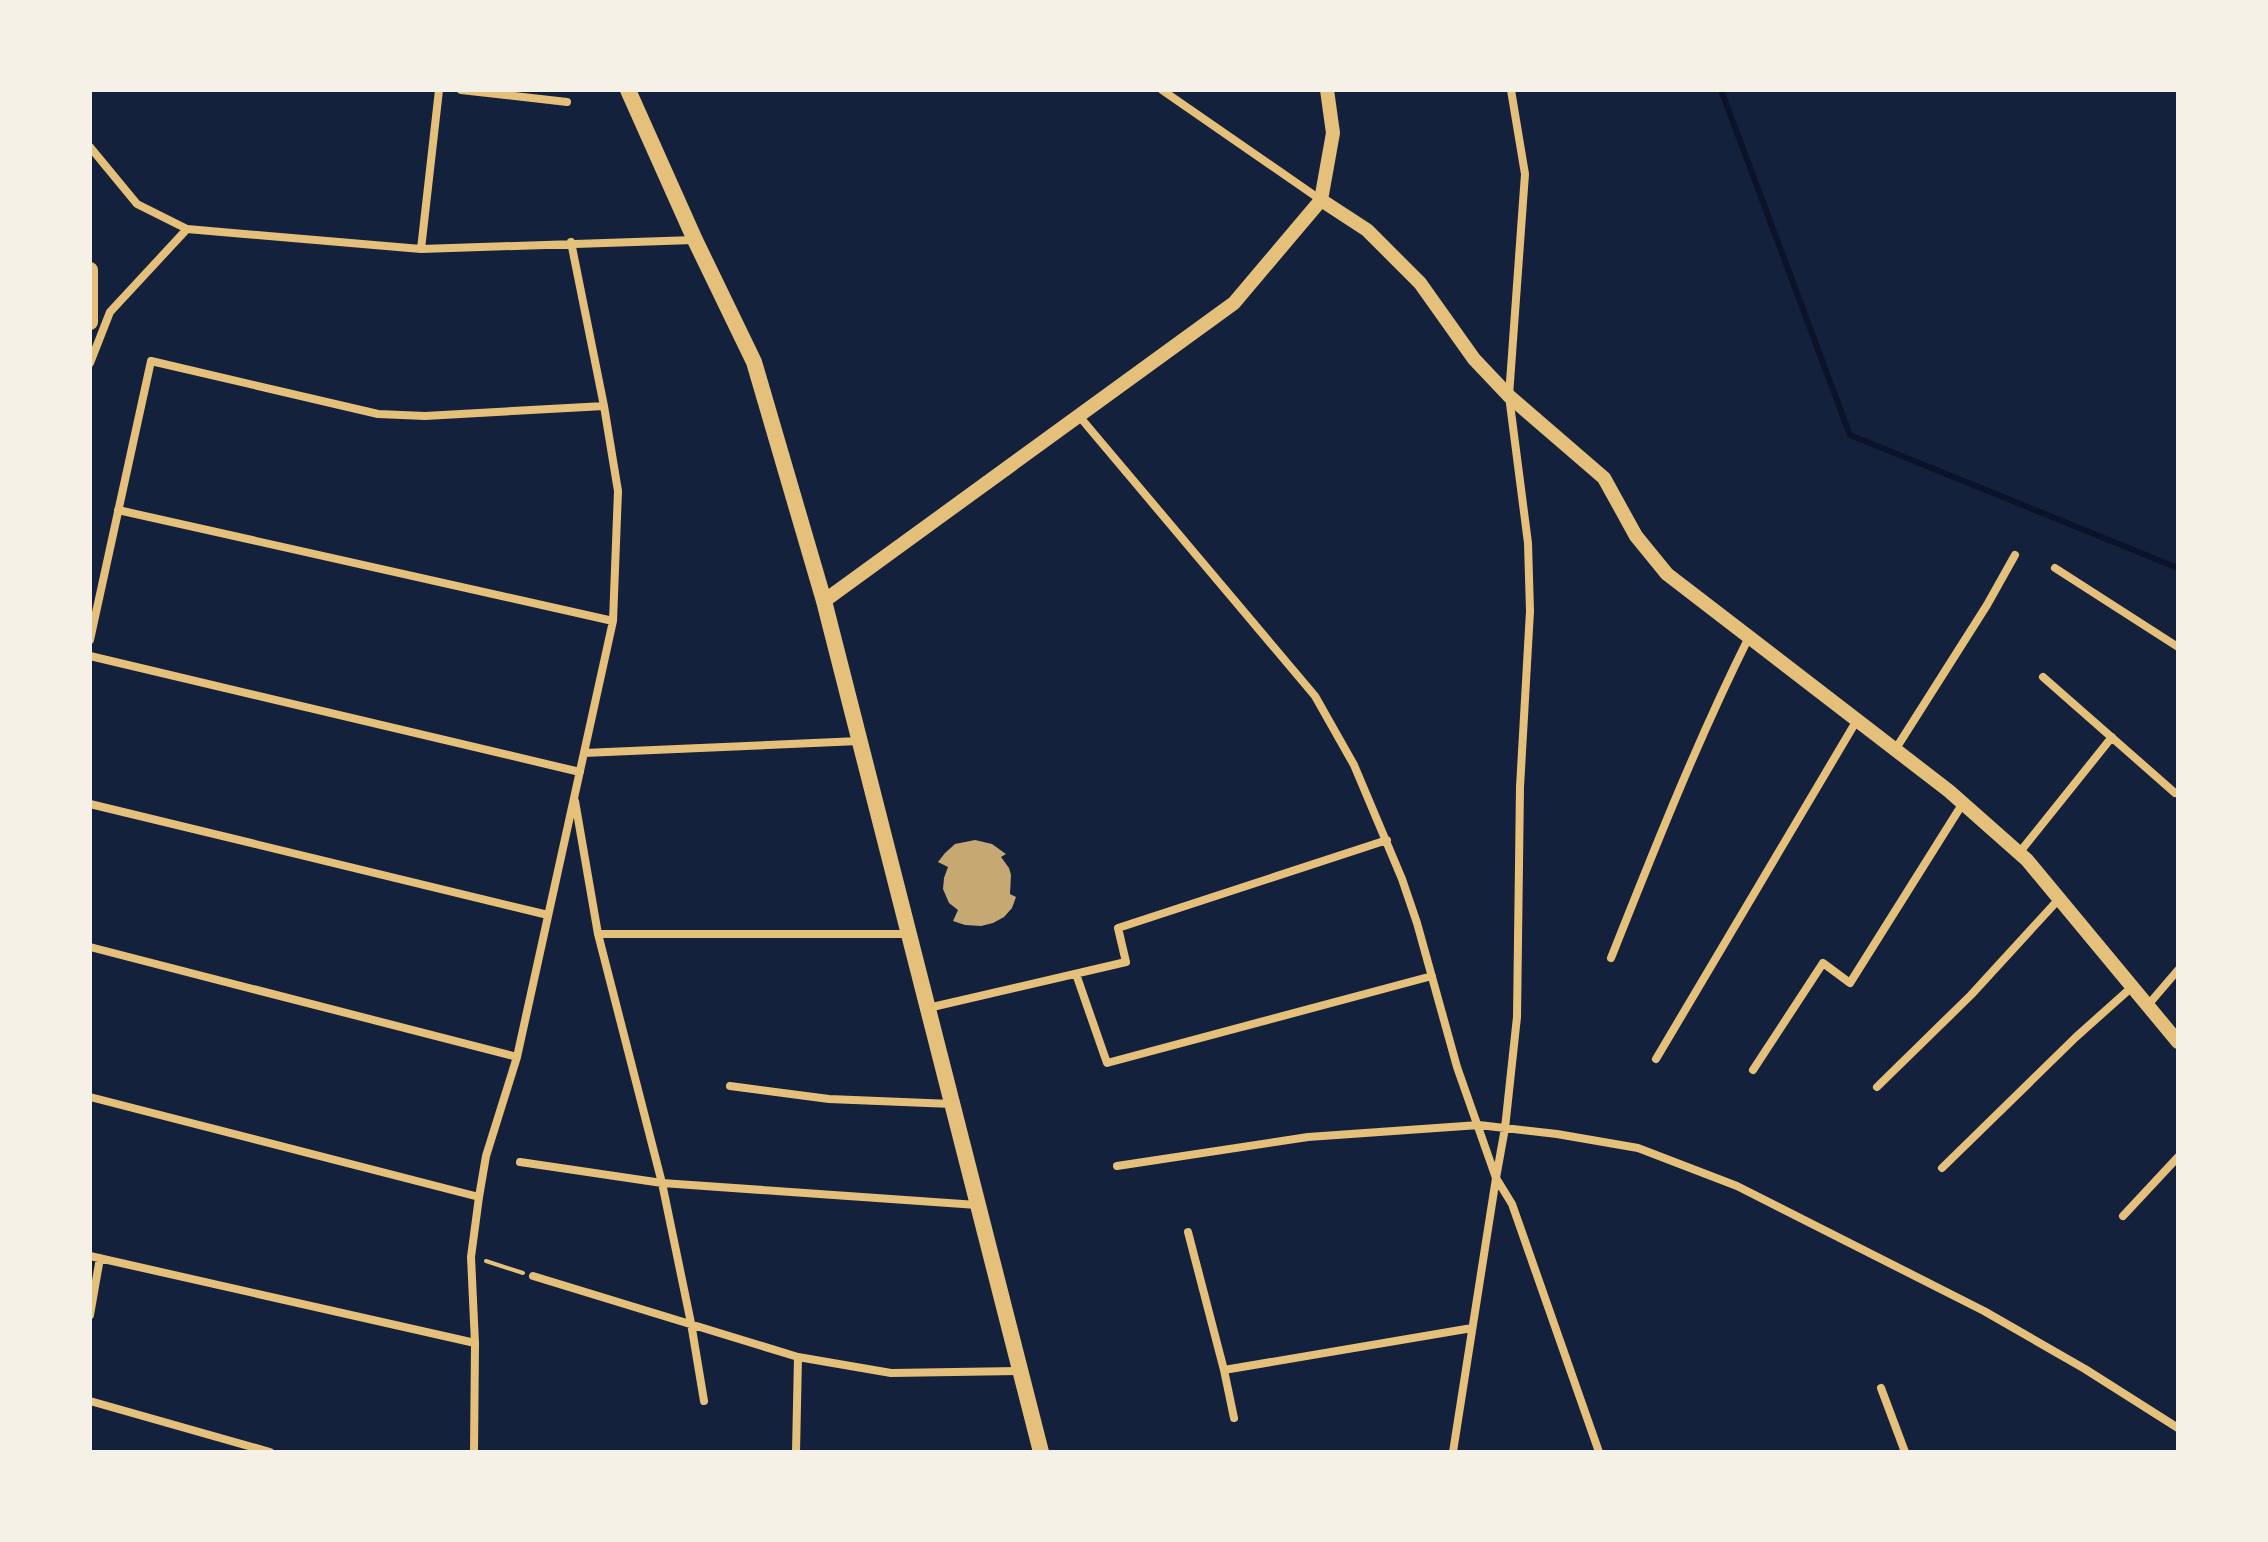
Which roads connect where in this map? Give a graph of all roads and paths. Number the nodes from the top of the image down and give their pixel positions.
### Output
1 (439, 90) edge
2 (461, 90) edge
3 (628, 90) edge
4 (1162, 90) edge
5 (1327, 90) edge
6 (1511, 90) edge
7 (567, 102) dead end
8 (90, 147) edge
9 (1321, 200) junction
10 (187, 229) junction
11 (695, 240) junction
12 (571, 242) junction
13 (421, 249) junction
14 (90, 270) edge
15 (90, 322) edge
16 (90, 363) edge
17 (1509, 396) junction
18 (604, 406) junction
19 (1079, 416) junction
20 (118, 510) junction
21 (2015, 555) dead end
22 (2055, 568) dead end
23 (824, 601) junction
24 (613, 621) junction
25 (1749, 637) junction
26 (90, 640) edge
27 (2178, 647) edge
28 (90, 656) edge
29 (2043, 677) dead end
30 (1857, 720) junction
31 (2112, 737) junction
32 (859, 741) junction
33 (1895, 750) junction
34 (584, 753) junction
35 (580, 772) junction
36 (2175, 793) dead end
37 (575, 796) junction
38 (1963, 803) junction
39 (90, 804) edge
40 (1387, 840) junction
41 (2019, 853) junction
42 (2059, 899) junction
43 (548, 915) junction
44 (598, 934) junction
45 (909, 934) junction
46 (90, 947) edge
47 (1611, 958) dead end
48 (2178, 970) edge
49 (1076, 974) junction
50 (1432, 976) junction
51 (2132, 987) junction
52 (2148, 1005) junction
53 (928, 1008) junction
54 (2178, 1042) edge
55 (517, 1057) junction
56 (1656, 1059) dead end
57 (1753, 1070) dead end
58 (730, 1086) dead end
59 (1877, 1087) dead end
60 (90, 1097) edge
61 (952, 1104) junction
62 (1479, 1125) junction
63 (1505, 1128) junction
64 (2178, 1157) edge
65 (520, 1162) dead end
66 (1117, 1166) dead end
67 (1942, 1168) dead end
68 (1496, 1178) junction
69 (662, 1183) junction
70 (479, 1197) junction
71 (978, 1205) junction
72 (2123, 1216) dead end
73 (1188, 1232) dead end
74 (90, 1256) edge
75 (471, 1257) junction
76 (100, 1258) junction
77 (533, 1276) joint
78 (90, 1315) edge
79 (691, 1323) junction
80 (1472, 1328) junction
81 (475, 1343) junction
82 (798, 1357) junction
83 (1224, 1370) junction
84 (1021, 1371) junction
85 (1881, 1388) dead end
86 (90, 1401) edge
87 (704, 1401) dead end
88 (1234, 1418) dead end
89 (2178, 1428) edge
90 (270, 1452) edge
91 (474, 1452) edge
92 (796, 1452) edge
93 (1041, 1452) edge
94 (1453, 1452) edge
95 (1599, 1452) edge
96 (1905, 1452) edge

1 - 13 street
2 - 7 street
3 - 11 main road
4 - 9 street
5 - 9 street
6 - 17 street
8 - 10 street
9 - 17 street
9 - 19 street
10 - 13 street
10 - 16 street
11 - 12 street
11 - 23 main road
12 - 13 street
12 - 18 street
14 - 15 main road
17 - 25 street
17 - 63 street
18 - 20 street
18 - 24 street
19 - 23 street
19 - 40 street
20 - 24 street
20 - 26 street
21 - 33 street
22 - 27 street
23 - 32 main road
24 - 34 street
25 - 30 street
25 - 47 street
28 - 35 street
29 - 31 street
30 - 33 street
30 - 56 street
31 - 36 street
31 - 41 street
32 - 34 street
32 - 45 main road
33 - 38 street
34 - 35 street
35 - 37 street
37 - 43 street
37 - 44 street
38 - 41 street
38 - 57 street
39 - 43 street
40 - 49 street
40 - 50 street
41 - 42 street
42 - 51 street
42 - 59 street
43 - 55 street
44 - 45 street
44 - 69 street
45 - 53 main road
46 - 55 street
48 - 52 street
49 - 50 street
49 - 53 street
50 - 62 street
51 - 52 street
51 - 67 street
52 - 54 street
53 - 61 main road
55 - 70 street
58 - 61 street
60 - 70 street
61 - 71 main road
62 - 63 street
62 - 66 street
62 - 68 street
63 - 68 street
63 - 89 street
64 - 72 street
65 - 69 street
68 - 80 street
68 - 95 street
69 - 71 street
69 - 79 street
70 - 75 street
71 - 84 main road
73 - 83 street
74 - 76 street
75 - 77 path
75 - 81 street
76 - 78 street
76 - 81 street
77 - 79 street
79 - 82 street
79 - 87 street
80 - 83 street
80 - 94 street
81 - 91 street
82 - 84 street
82 - 92 street
83 - 88 street
84 - 93 main road
85 - 96 street
86 - 90 street

